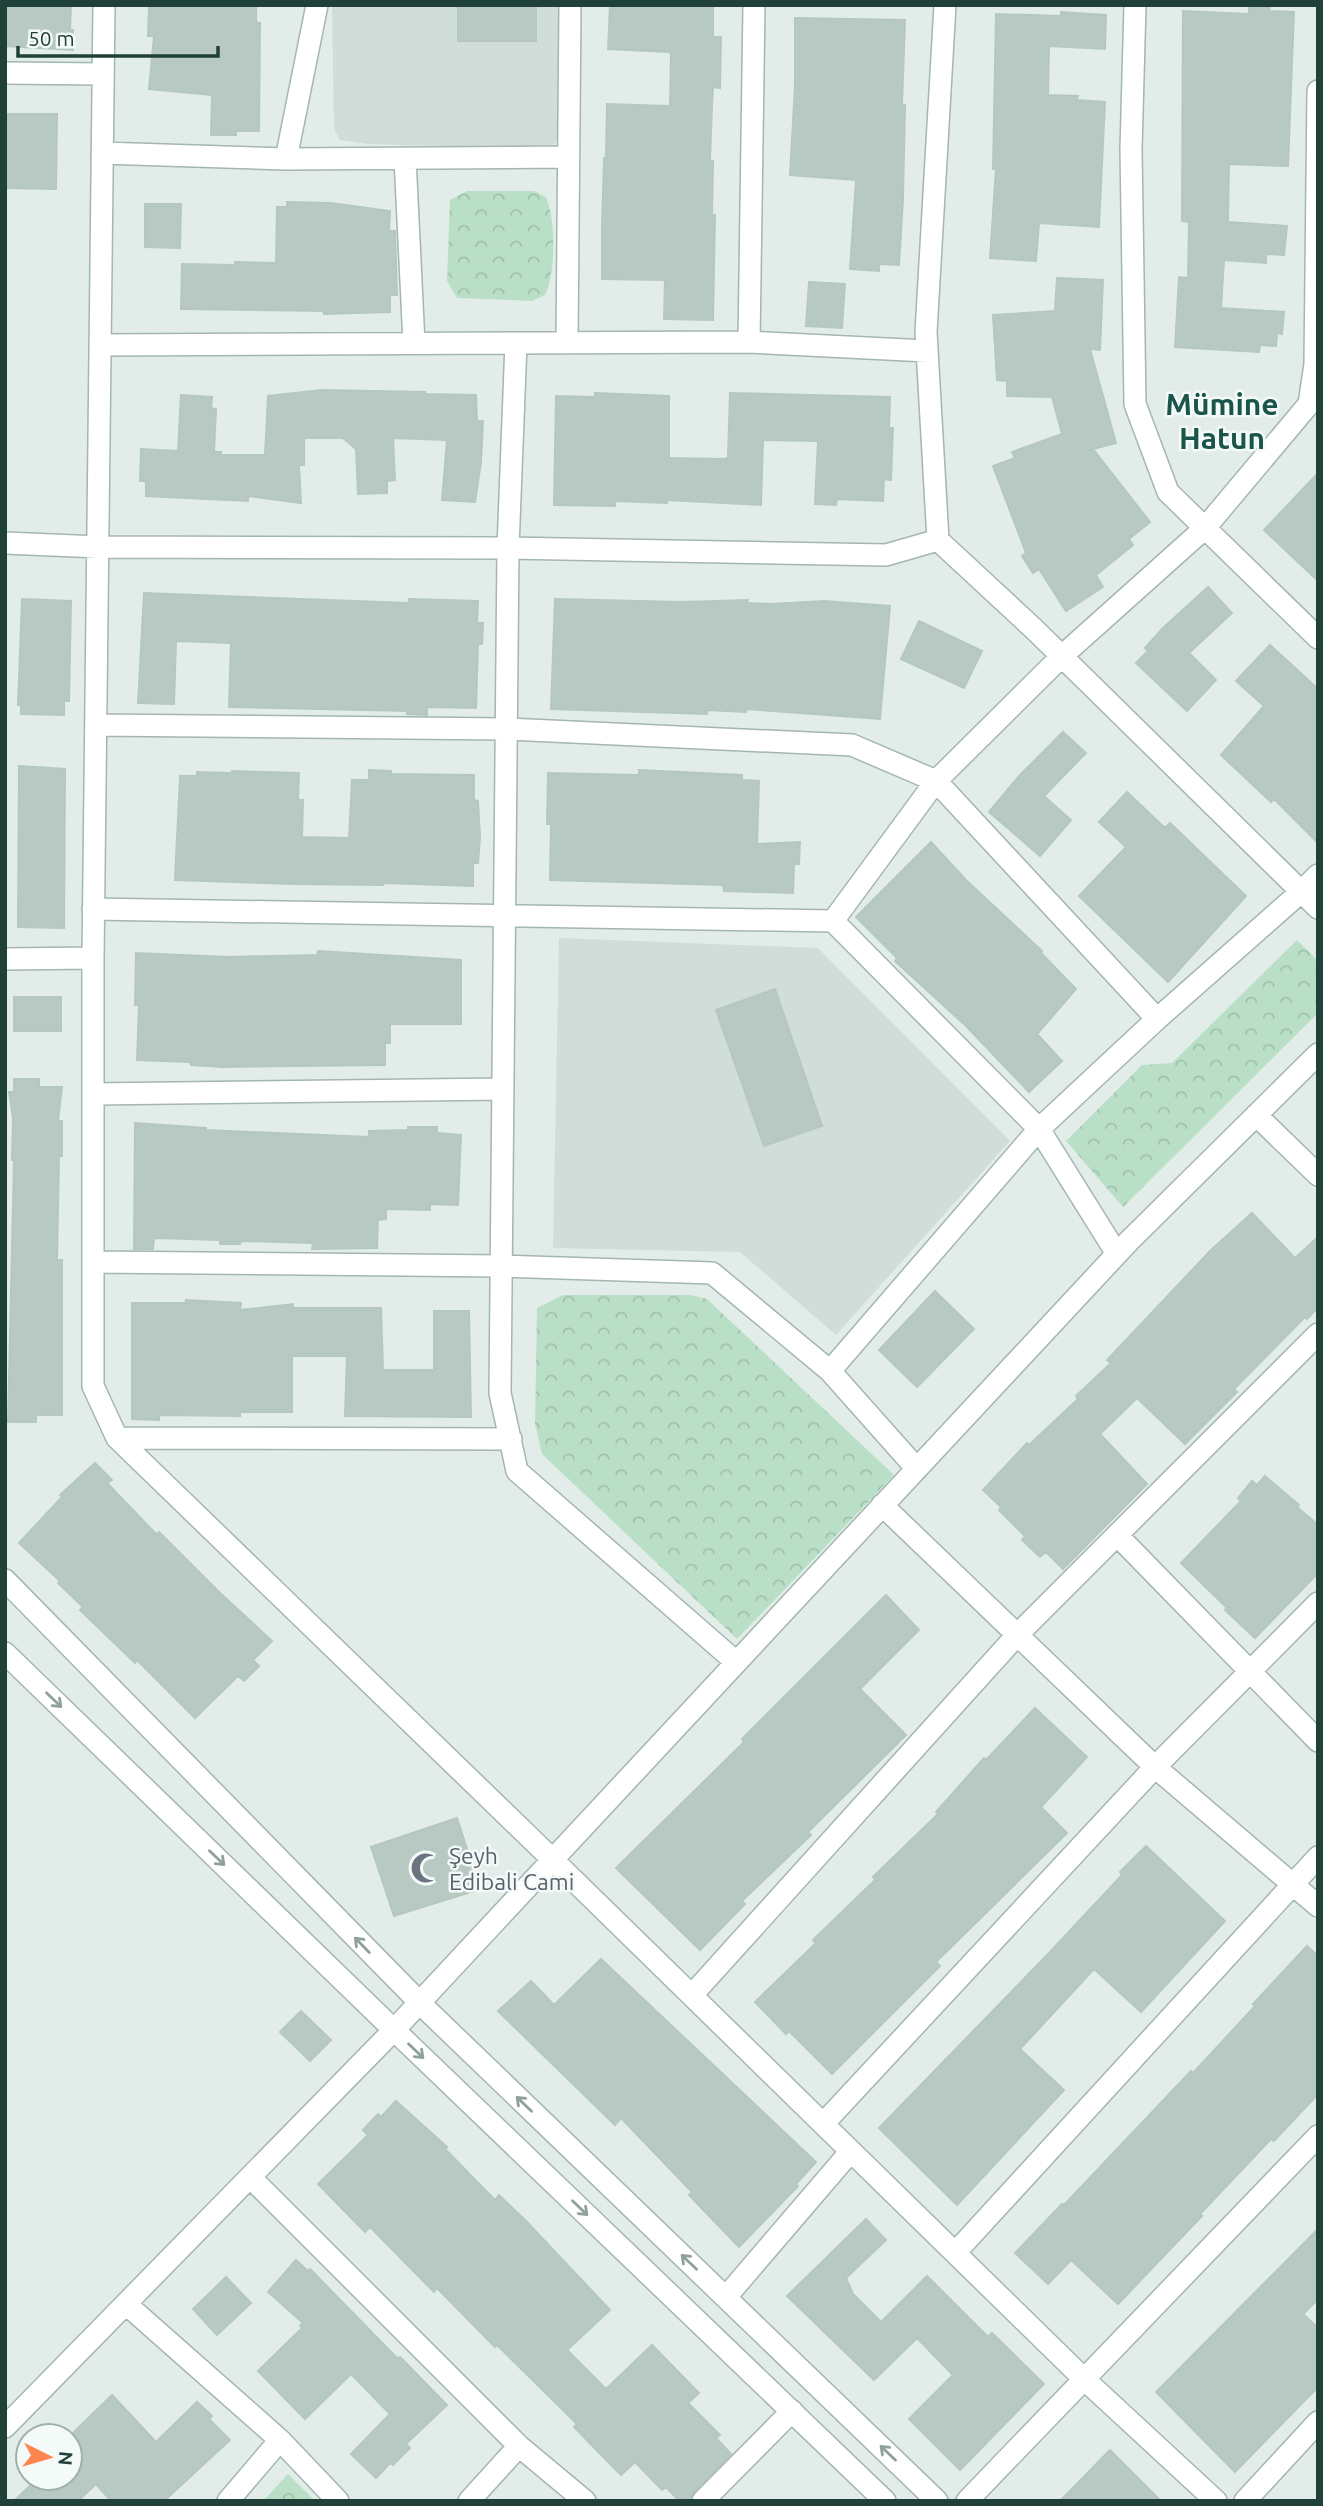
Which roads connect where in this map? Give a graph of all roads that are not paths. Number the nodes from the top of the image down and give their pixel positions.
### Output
1 (104, 5) edge
2 (317, 5) edge
3 (570, 5) edge
4 (754, 5) edge
5 (945, 5) edge
6 (1135, 5) edge
7 (5, 73) edge
8 (103, 74) junction
9 (1318, 91) edge
10 (102, 153) junction
11 (405, 158) junction
12 (568, 158) junction
13 (286, 159) junction
14 (1317, 250) edge
15 (566, 342) junction
16 (749, 342) junction
17 (414, 343) junction
18 (516, 343) junction
19 (101, 345) junction
20 (927, 351) junction
21 (1316, 365) edge
22 (1205, 528) junction
23 (938, 540) junction
24 (5, 543) edge
25 (99, 547) junction
26 (508, 548) junction
27 (1318, 638) edge
28 (1062, 656) junction
29 (96, 725) junction
30 (506, 729) junction
31 (936, 781) junction
32 (1318, 875) edge
33 (1301, 892) junction
34 (1318, 908) edge
35 (93, 909) junction
36 (505, 917) junction
37 (833, 921) junction
38 (93, 958) junction
39 (5, 959) edge
40 (1157, 1018) junction
41 (1318, 1054) edge
42 (503, 1089) junction
43 (93, 1094) junction
44 (1256, 1115) junction
45 (1040, 1129) junction
46 (1318, 1175) edge
47 (1117, 1254) junction
48 (93, 1262) junction
49 (502, 1266) junction
50 (1318, 1334) edge
51 (830, 1371) junction
52 (117, 1438) junction
53 (511, 1439) junction
54 (917, 1469) junction
55 (883, 1505) junction
56 (1117, 1535) junction
57 (5, 1580) edge
58 (1318, 1603) edge
59 (1017, 1635) junction
60 (5, 1653) edge
61 (736, 1662) junction
62 (1250, 1671) junction
63 (1318, 1741) edge
64 (1155, 1768) junction
65 (1318, 1857) edge
66 (552, 1858) junction
67 (1292, 1884) junction
68 (1318, 1906) edge
69 (692, 1995) junction
70 (418, 2002) junction
71 (394, 2030) junction
72 (823, 2124) junction
73 (1318, 2136) edge
74 (851, 2151) junction
75 (250, 2177) junction
76 (955, 2253) junction
77 (726, 2297) junction
78 (126, 2304) junction
79 (1084, 2379) junction
80 (792, 2411) junction
81 (1318, 2422) edge
82 (5, 2427) edge
83 (280, 2440) junction
84 (519, 2446) junction
85 (229, 2501) edge
86 (338, 2501) edge
87 (469, 2501) edge
88 (585, 2501) edge
89 (703, 2501) edge
90 (885, 2501) edge
91 (937, 2501) edge
92 (967, 2501) edge
93 (1216, 2501) edge
94 (1245, 2501) edge

1 - 8 street
2 - 13 street
3 - 12 street
4 - 16 street
5 - 20 street
6 - 22 street
7 - 8 street
8 - 10 street
9 - 14 street
10 - 13 street
10 - 19 street
11 - 12 street
11 - 13 street
11 - 17 street
12 - 15 street
14 - 21 street
15 - 16 street
15 - 18 street
16 - 20 street
17 - 18 street
17 - 19 street
18 - 26 street
19 - 25 street
20 - 23 street
21 - 22 street
22 - 27 street
22 - 28 street
23 - 26 street
23 - 28 street
24 - 25 street
25 - 26 street
25 - 29 street
26 - 30 street
28 - 31 street
28 - 33 street
29 - 30 street
29 - 35 street
30 - 31 street
30 - 36 street
31 - 37 street
31 - 40 street
32 - 33 street
33 - 34 street
33 - 40 street
35 - 36 street
35 - 38 street
36 - 37 street
36 - 42 street
37 - 45 street
38 - 39 street
38 - 43 street
40 - 45 street
41 - 44 street
42 - 43 street
42 - 49 street
43 - 48 street
44 - 46 street
44 - 47 street
45 - 47 street
45 - 51 street
47 - 54 street
48 - 49 street
48 - 52 street
49 - 51 street
49 - 53 street
50 - 56 street
51 - 54 street
52 - 53 street
52 - 66 street
53 - 61 street
54 - 55 street
55 - 59 street
55 - 61 street
56 - 59 street
56 - 62 street
70 -> 57 street
58 - 62 street
59 - 64 street
59 - 69 street
60 -> 71 street
61 - 66 street
62 - 63 street
62 - 64 street
64 - 67 street
64 - 72 street
65 - 67 street
66 - 69 street
66 - 70 street
67 - 68 street
67 - 76 street
69 - 72 street
70 - 71 street
77 -> 70 street
71 - 75 street
71 -> 80 street
72 - 74 street
73 - 79 street
74 - 76 street
74 - 77 street
75 - 78 street
75 - 84 street
76 - 79 street
91 -> 77 street
78 - 82 street
78 - 83 street
79 - 92 street
79 - 93 street
80 - 89 street
80 - 90 street
81 - 94 street
83 - 85 street
83 - 86 street
84 - 87 street
84 - 88 street

